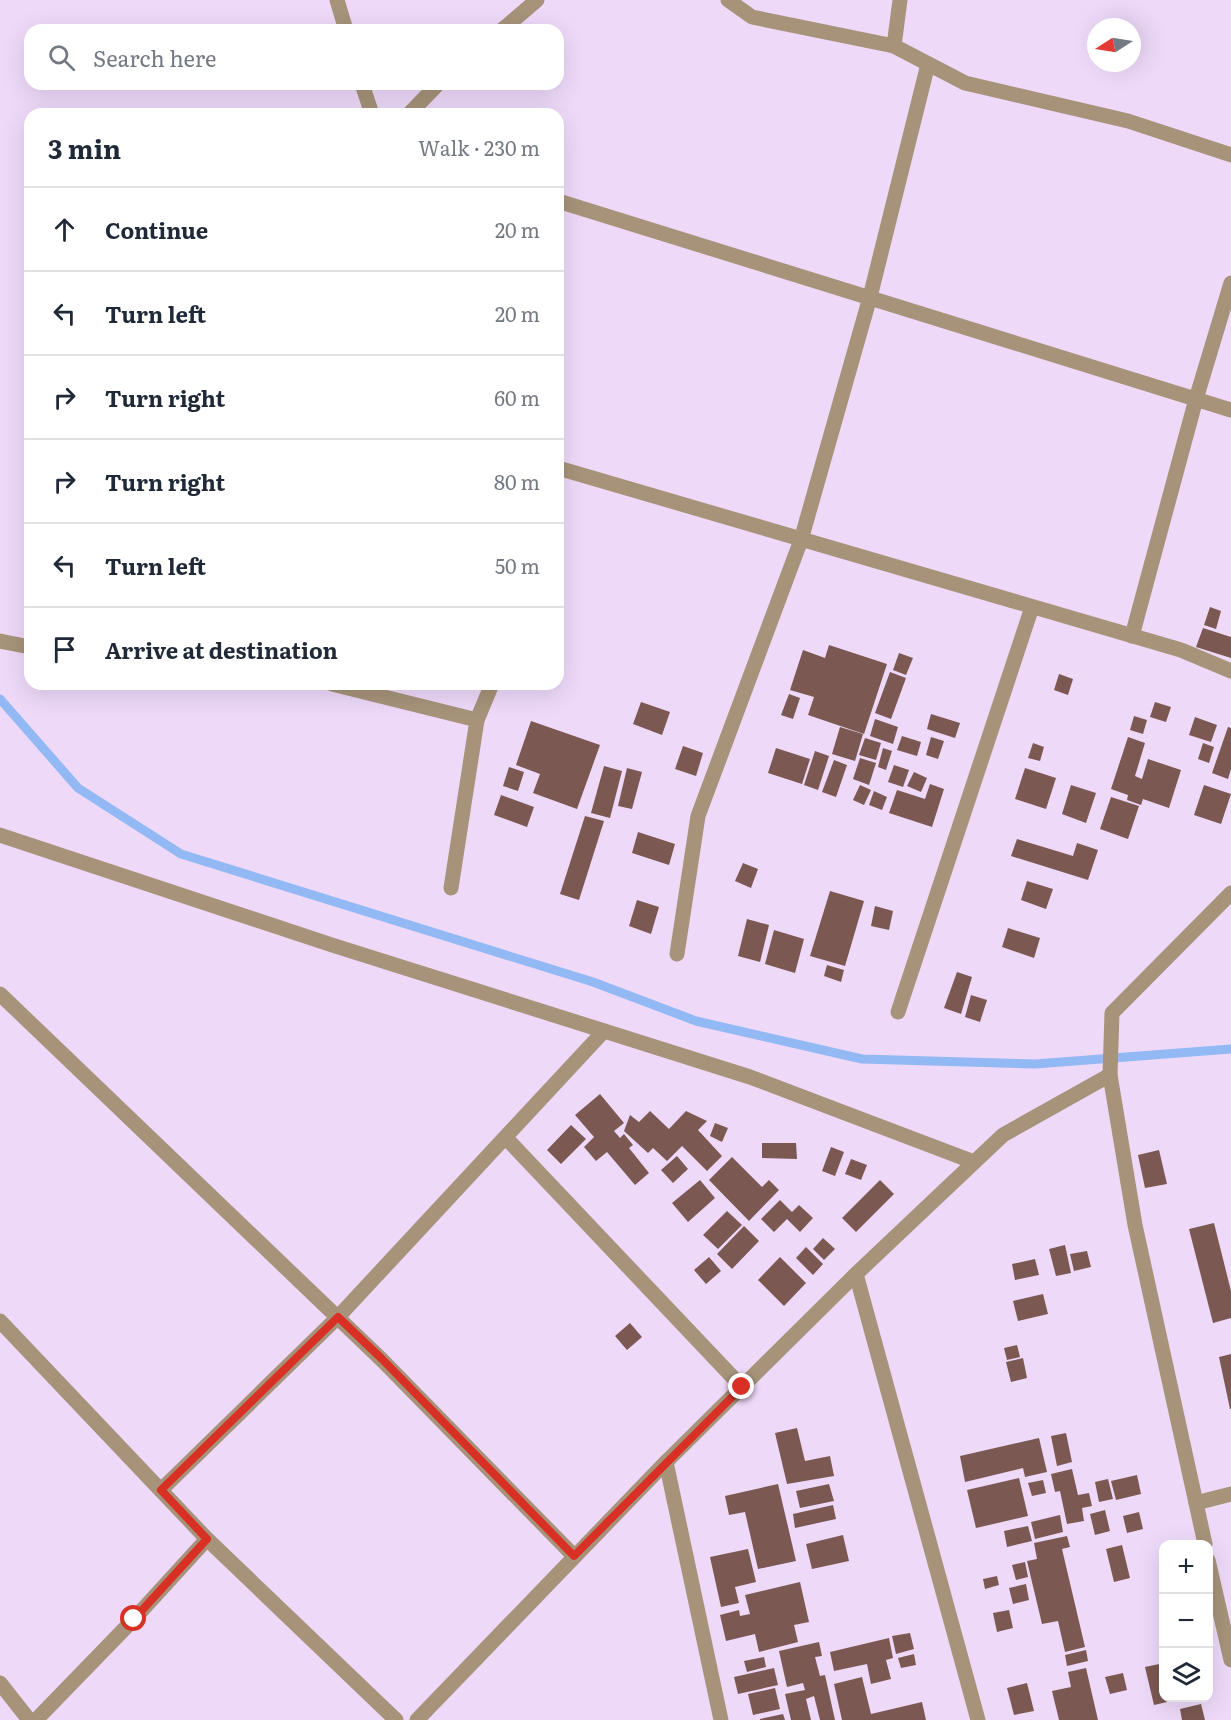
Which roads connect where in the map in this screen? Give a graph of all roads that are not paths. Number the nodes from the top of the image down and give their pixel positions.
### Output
1 (337, 0) edge
2 (537, 0) edge
3 (728, 0) edge
4 (900, 0) edge
5 (344, 24) edge
6 (509, 24) edge
7 (894, 46) junction
8 (928, 64) junction
9 (364, 90) edge
10 (432, 90) edge
11 (370, 108) edge
12 (415, 108) edge
13 (1231, 155) edge
14 (564, 203) edge
15 (1231, 283) edge
16 (870, 297) junction
17 (1196, 399) junction
18 (1231, 410) edge
19 (564, 469) edge
20 (801, 540) junction
21 (1032, 607) junction
22 (1132, 636) junction
23 (0, 641) edge
24 (24, 646) edge
25 (1231, 671) edge
26 (356, 690) edge
27 (490, 690) edge
28 (477, 720) junction
29 (0, 836) edge
30 (451, 888) dead end
31 (1231, 893) edge
32 (677, 954) dead end
33 (0, 994) edge
34 (898, 1012) dead end
35 (604, 1031) junction
36 (1110, 1075) junction
37 (506, 1138) junction
38 (974, 1162) junction
39 (856, 1274) junction
40 (338, 1317) junction
41 (0, 1321) edge
42 (742, 1387) junction
43 (666, 1462) junction
44 (161, 1490) junction
45 (1231, 1494) edge
46 (1196, 1503) junction
47 (207, 1539) junction
48 (1204, 1540) edge
49 (574, 1556) junction
50 (1213, 1578) edge
51 (1231, 1660) edge
52 (0, 1683) edge
53 (29, 1720) edge
54 (36, 1720) edge
55 (396, 1720) edge
56 (417, 1720) edge
57 (721, 1720) edge
58 (978, 1720) edge

1 - 5 street
2 - 6 street
3 - 7 street
4 - 7 street
7 - 8 street
8 - 13 street
8 - 16 street
9 - 11 street
10 - 12 street
14 - 16 street
15 - 17 street
16 - 17 street
16 - 20 street
17 - 18 street
17 - 22 street
19 - 20 street
20 - 21 street
20 - 32 street
21 - 22 street
21 - 34 street
22 - 25 street
23 - 24 street
26 - 28 street
27 - 28 street
28 - 30 street
29 - 35 street
31 - 36 street
33 - 40 street
35 - 37 street
35 - 38 street
36 - 38 street
36 - 46 street
37 - 40 street
37 - 42 street
38 - 39 street
39 - 42 street
39 - 58 street
40 - 44 street
40 - 49 street
41 - 44 street
42 - 43 street
43 - 49 street
43 - 57 street
44 - 47 street
45 - 46 street
46 - 48 street
47 - 54 street
47 - 55 street
49 - 56 street
50 - 51 street
52 - 53 street

